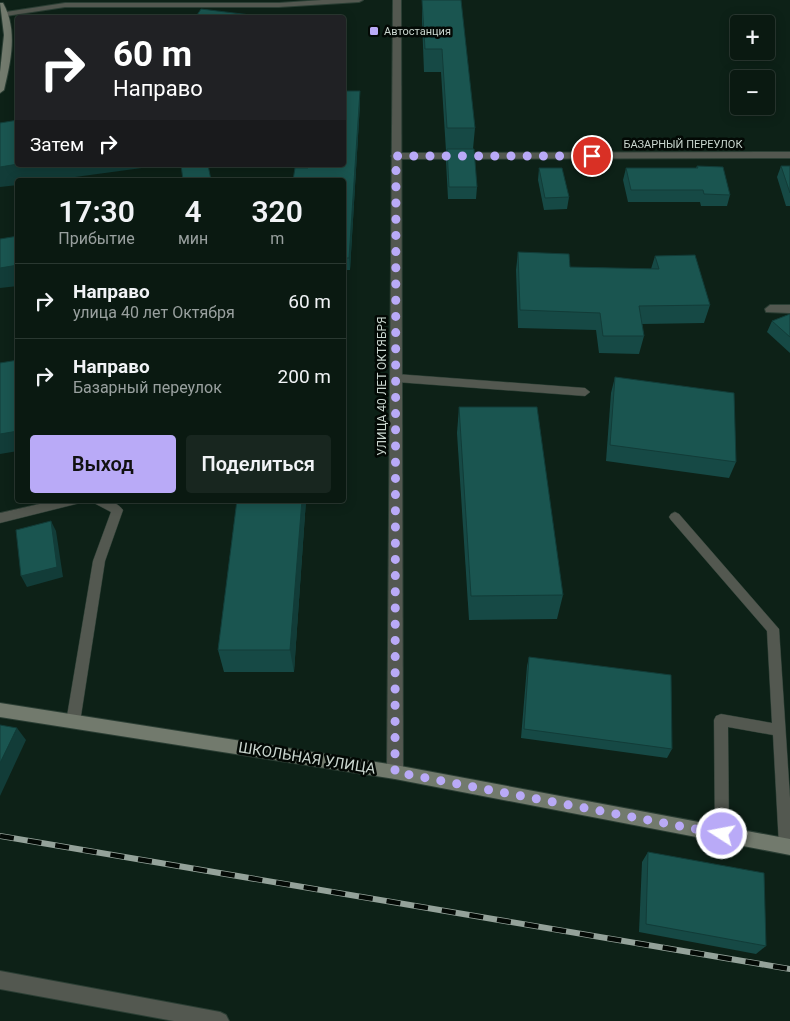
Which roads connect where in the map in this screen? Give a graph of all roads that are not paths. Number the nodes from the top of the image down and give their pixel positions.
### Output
1 (359, 0) edge
2 (398, 0) edge
3 (0, 5) edge
4 (6, 14) junction
5 (3, 62) edge
6 (0, 90) edge
7 (790, 155) edge
8 (396, 156) junction
9 (770, 309) dead end
10 (790, 309) edge
11 (396, 378) junction
12 (585, 392) dead end
13 (63, 503) edge
14 (104, 503) edge
15 (0, 518) edge
16 (675, 518) dead end
17 (0, 710) edge
18 (73, 722) junction
19 (779, 730) junction
20 (395, 772) junction
21 (722, 834) junction
22 (788, 846) edge
23 (0, 980) edge
24 (220, 1021) edge

1 - 4 street
2 - 8 street, УЛИЦА 40 ЛЕТ ОКТЯБРЯ
3 - 4 main road
4 - 5 main road
5 - 6 main road
7 - 8 street, БАЗАРНЫЙ ПЕРЕУЛОК
8 - 11 street, УЛИЦА 40 ЛЕТ ОКТЯБРЯ
9 - 10 street
11 - 12 lane
11 - 20 street, УЛИЦА 40 ЛЕТ ОКТЯБРЯ
13 - 15 lane
14 - 18 lane
16 - 19 lane
17 - 18 main road, ШКОЛЬНАЯ УЛИЦА
18 - 20 main road, ШКОЛЬНАЯ УЛИЦА
19 - 21 lane
19 - 22 lane
20 - 21 main road, ШКОЛЬНАЯ УЛИЦА
21 - 22 main road, ШКОЛЬНАЯ УЛИЦА
23 - 24 street

